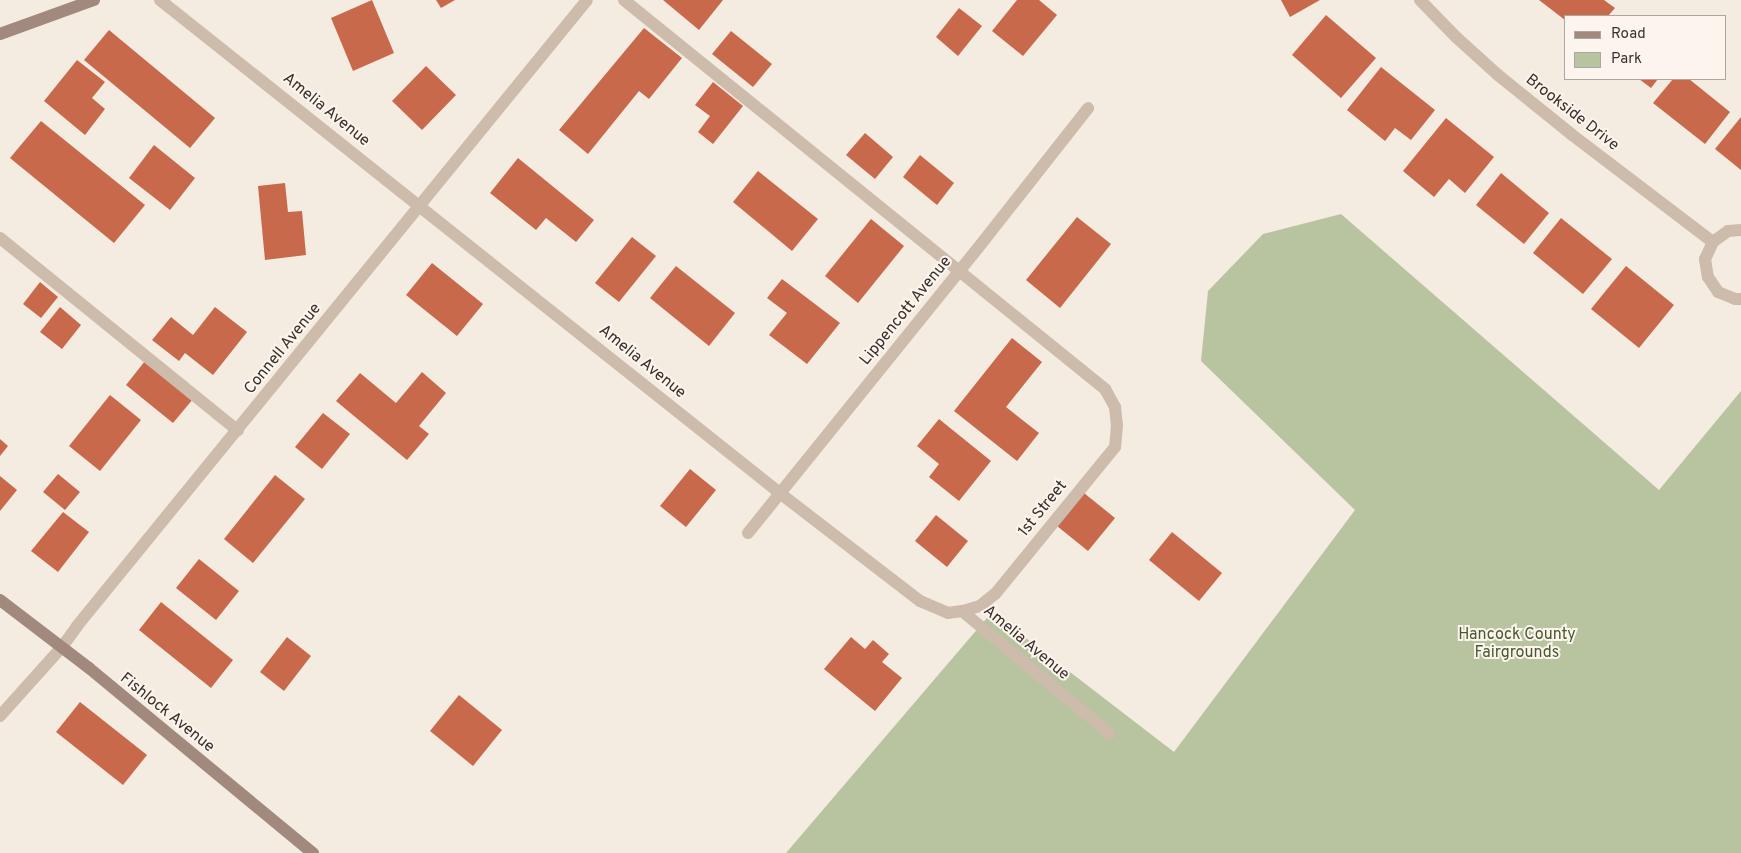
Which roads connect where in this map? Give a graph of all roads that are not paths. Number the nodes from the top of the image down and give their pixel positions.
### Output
1 (94, 0) edge
2 (160, 0) edge
3 (587, 0) edge
4 (624, 0) edge
5 (1420, 0) edge
6 (0, 34) edge
7 (1088, 108) dead end
8 (420, 206) junction
9 (1741, 230) edge
10 (0, 238) edge
11 (1713, 242) junction
12 (959, 272) junction
13 (1741, 299) edge
14 (238, 431) junction
15 (781, 494) junction
16 (748, 533) dead end
17 (0, 600) edge
18 (962, 611) junction
19 (62, 647) junction
20 (0, 716) edge
21 (1110, 734) dead end
22 (313, 853) edge

1 - 6 street
2 - 8 street, Amelia Avenue
3 - 8 street, Connell Avenue
4 - 12 street
5 - 11 street, Brookside Drive
7 - 12 street, Lippencott Avenue
8 - 14 street, Connell Avenue
8 - 15 street, Amelia Avenue
9 - 11 street
10 - 14 street
11 - 13 street
12 - 15 street, Lippencott Avenue
12 - 18 street, 1st Street
14 - 19 street, Connell Avenue
15 - 16 street, Lippencott Avenue
15 - 18 street, Amelia Avenue
17 - 19 street, Fishlock Avenue
18 - 21 street, Amelia Avenue
19 - 20 street, Connell Avenue
19 - 22 street, Fishlock Avenue

